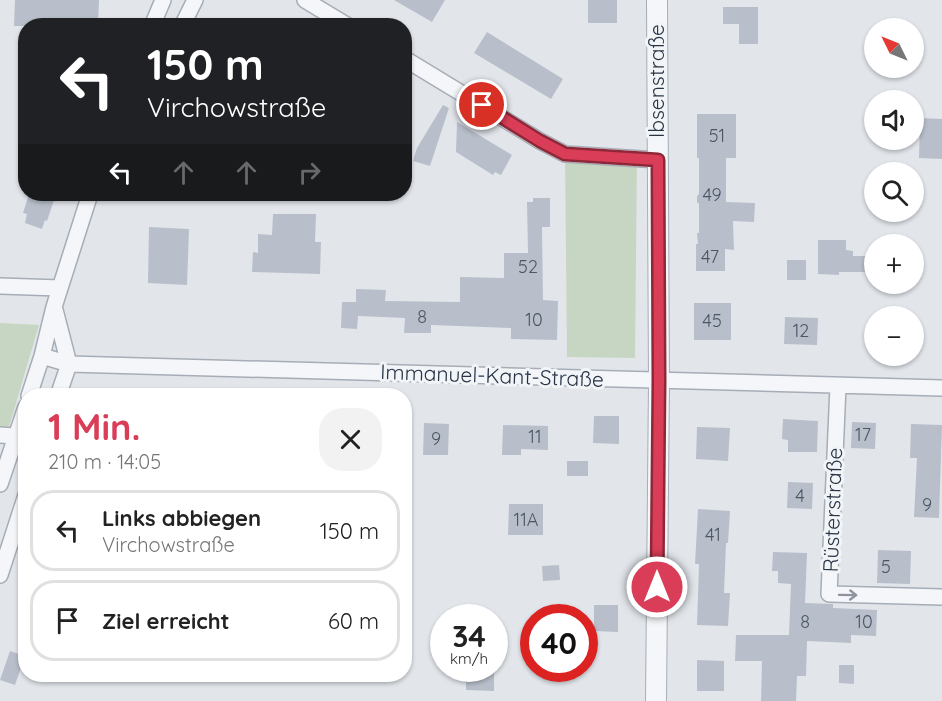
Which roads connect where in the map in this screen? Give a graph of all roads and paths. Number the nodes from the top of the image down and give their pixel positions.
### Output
1 (163, 0) edge
2 (195, 0) edge
3 (305, 0) edge
4 (657, 0) edge
5 (155, 18) edge
6 (186, 18) edge
7 (335, 18) edge
8 (412, 63) edge
9 (658, 160) junction
10 (88, 201) edge
11 (0, 286) edge
12 (60, 288) junction
13 (54, 307) junction
14 (42, 356) junction
15 (69, 364) junction
16 (659, 381) junction
17 (838, 386) junction
18 (32, 388) edge
19 (61, 388) edge
20 (942, 388) edge
21 (0, 435) edge
22 (18, 437) edge
23 (18, 444) edge
24 (0, 484) edge
25 (18, 519) edge
26 (0, 574) edge
27 (942, 597) edge
28 (656, 701) edge

1 - 5 street
2 - 6 street
3 - 7 street
4 - 9 street, Ibsenstraße
8 - 9 street
9 - 16 street, Ibsenstraße
10 - 12 street
11 - 12 street
12 - 13 street
13 - 14 street
13 - 15 street
14 - 15 street, Immanuel-Kant-Straße
14 - 18 street
15 - 16 street, Immanuel-Kant-Straße
15 - 19 street
16 - 17 street, Immanuel-Kant-Straße
16 - 28 street, Ibsenstraße
17 - 20 street, Immanuel-Kant-Straße
17 -> 27 street, Rüsterstraße
21 - 22 street
23 - 24 street
25 - 26 street

